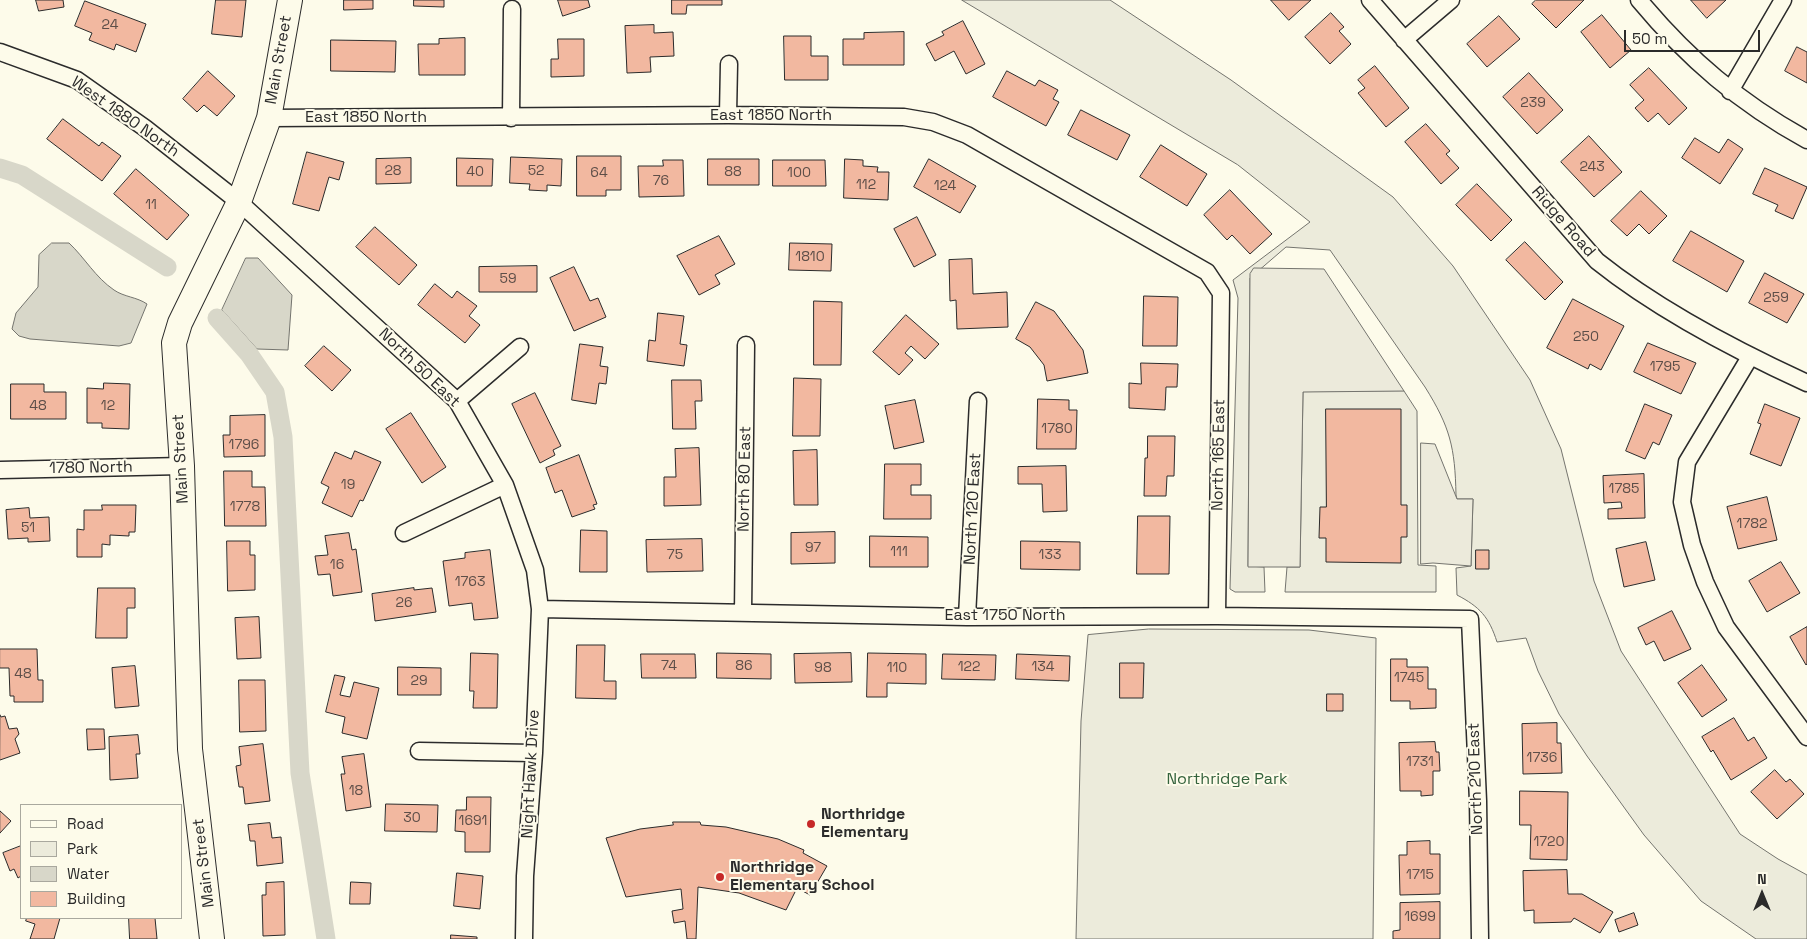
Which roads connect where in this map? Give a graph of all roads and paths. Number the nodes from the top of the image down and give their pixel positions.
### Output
1 (290, 0) edge
2 (1370, 0) edge
3 (1452, 0) edge
4 (1639, 0) edge
5 (1784, 0) edge
6 (512, 9) dead end
7 (1404, 40) junction
8 (0, 52) edge
9 (729, 64) dead end
10 (1730, 91) junction
11 (728, 115) junction
12 (269, 118) junction
13 (511, 118) junction
14 (1807, 140) edge
15 (238, 202) junction
16 (1222, 293) joint
17 (746, 345) dead end
18 (520, 347) dead end
19 (1750, 357) junction
20 (1807, 383) edge
21 (978, 401) dead end
22 (457, 402) junction
23 (182, 466) junction
24 (0, 470) edge
25 (505, 485) junction
26 (404, 533) dead end
27 (540, 609) junction
28 (743, 613) junction
29 (1217, 616) junction
30 (968, 617) junction
31 (1470, 619) joint
32 (1801, 718) edge
33 (1807, 737) edge
34 (419, 751) dead end
35 (534, 753) junction
36 (212, 939) edge
37 (524, 939) edge
38 (1480, 939) edge

1 - 12 street, Main Street
2 - 7 street, Ridge Road
3 - 7 street
4 - 10 street
5 - 10 street
6 - 13 street
7 - 19 street, Ridge Road
8 - 15 street, West 1880 North
9 - 11 street
10 - 14 street
11 - 13 street, East 1850 North
11 - 16 street, East 1850 North
12 - 13 street, East 1850 North
12 - 15 street, Main Street
15 - 22 street, North 50 East
15 - 23 street, Main Street
16 - 29 street, North 165 East
17 - 28 street, North 80 East
18 - 22 street
19 - 20 street, Ridge Road
19 - 32 street
21 - 30 street, North 120 East
22 - 25 street, North 50 East
23 - 24 street, 1780 North
23 - 36 street, Main Street
25 - 26 street
25 - 27 street, North 50 East
27 - 28 street, East 1750 North
27 - 35 street, Night Hawk Drive
28 - 30 street, East 1750 North
29 - 30 street, East 1750 North
29 - 31 street, East 1750 North
31 - 38 street, North 210 East
32 - 33 street
34 - 35 street
35 - 37 street, Night Hawk Drive

